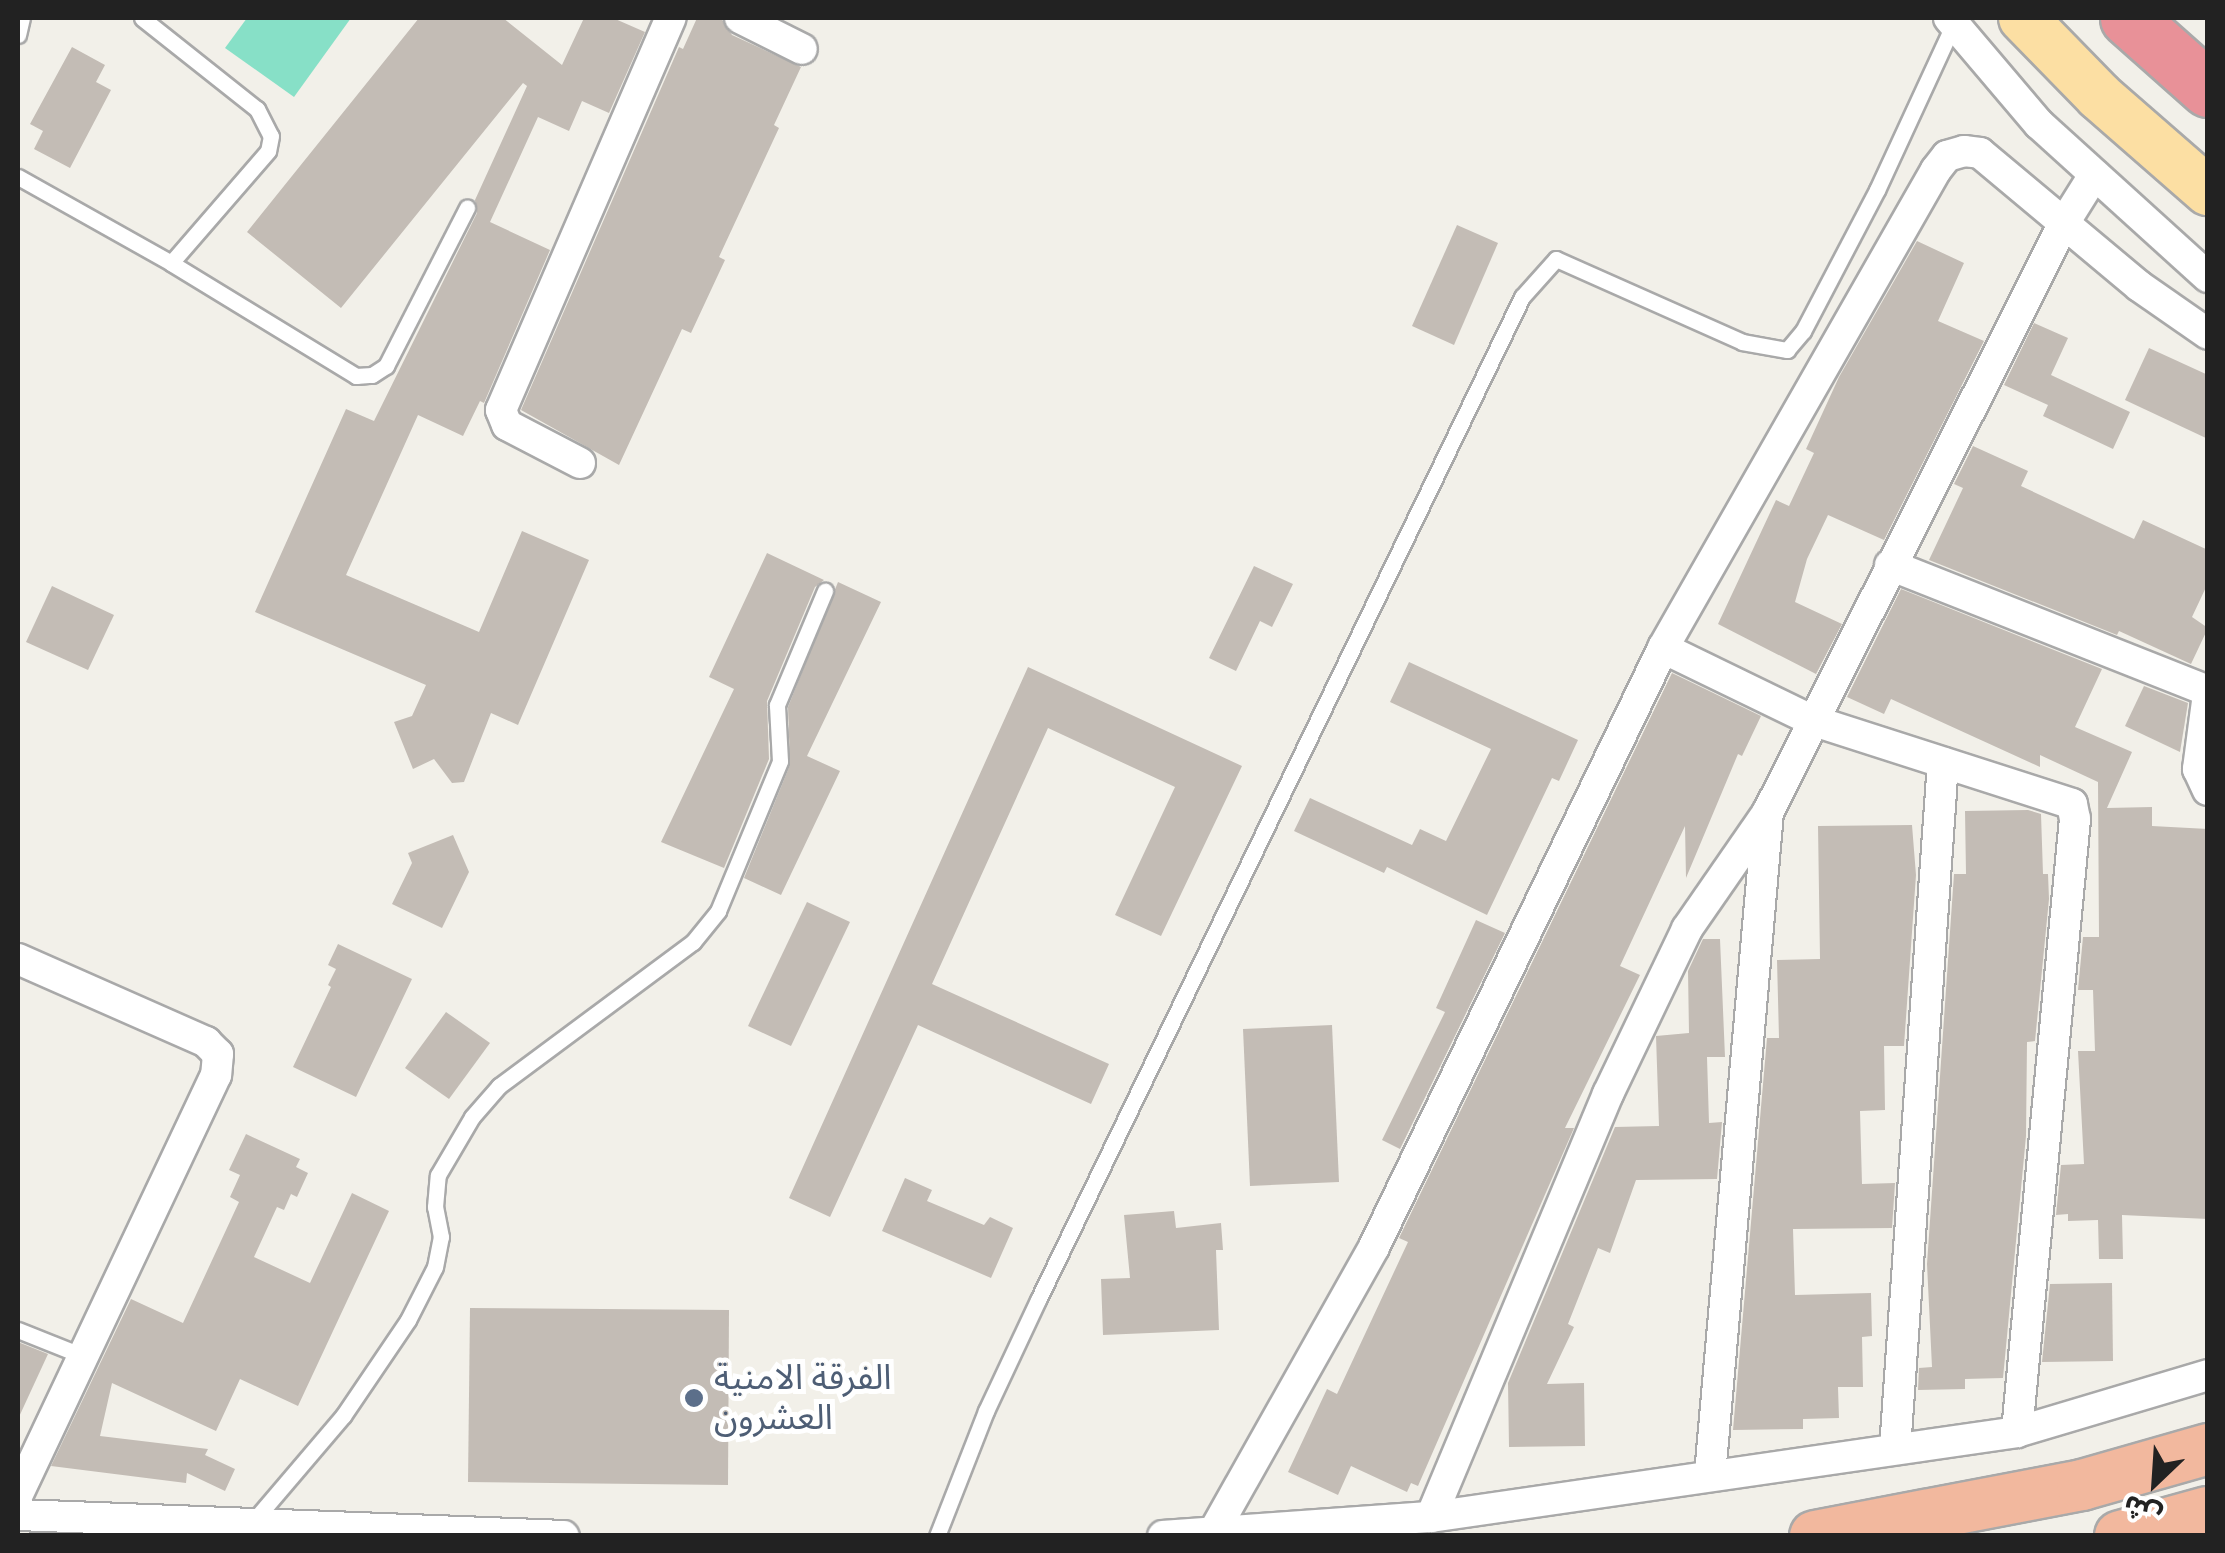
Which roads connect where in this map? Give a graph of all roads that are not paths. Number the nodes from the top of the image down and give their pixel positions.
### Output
1 (22, 18) edge
2 (142, 18) edge
3 (671, 18) edge
4 (740, 18) edge
5 (2023, 18) edge
6 (2128, 18) edge
7 (1951, 20) edge
8 (18, 35) edge
9 (802, 49) dead end
10 (2208, 89) edge
11 (2094, 175) junction
12 (18, 177) edge
13 (2208, 190) edge
14 (468, 208) dead end
15 (2064, 223) junction
16 (172, 263) junction
17 (2208, 278) edge
18 (2208, 334) edge
19 (580, 463) dead end
20 (1890, 565) junction
21 (826, 591) dead end
22 (1664, 648) junction
23 (2208, 693) edge
24 (1811, 720) junction
25 (1943, 763) junction
26 (2208, 790) edge
27 (1768, 812) junction
28 (18, 959) edge
29 (18, 1330) edge
30 (82, 1356) junction
31 (2208, 1375) edge
32 (2017, 1432) junction
33 (1894, 1449) junction
34 (2208, 1450) edge
35 (1710, 1475) junction
36 (18, 1492) edge
37 (2208, 1512) edge
38 (18, 1515) edge
39 (1431, 1518) junction
40 (248, 1526) junction
41 (1213, 1533) edge
42 (564, 1536) edge
43 (938, 1536) edge
44 (1162, 1536) edge
45 (1815, 1536) edge
46 (2120, 1536) edge

1 - 8 lane
2 - 16 lane
3 - 19 street
4 - 9 street
5 - 13 main road
6 - 10 highway
7 - 11 street
7 - 43 lane
11 - 15 street
11 - 17 street
12 - 16 lane
14 - 16 lane
15 - 18 street
15 - 20 street
15 - 22 street
20 - 23 street
20 - 24 street
21 - 40 lane
22 - 24 street
22 - 41 street
23 - 26 street
24 - 25 street
24 - 27 street
25 - 32 street
25 - 33 street
27 - 35 street
27 - 39 street
28 - 30 street
29 - 30 lane
30 - 36 street
31 - 32 street
32 - 33 street
33 - 35 street
34 - 45 highway
35 - 39 street
37 - 46 highway
38 - 40 street
39 - 41 street
40 - 42 street
41 - 44 street

